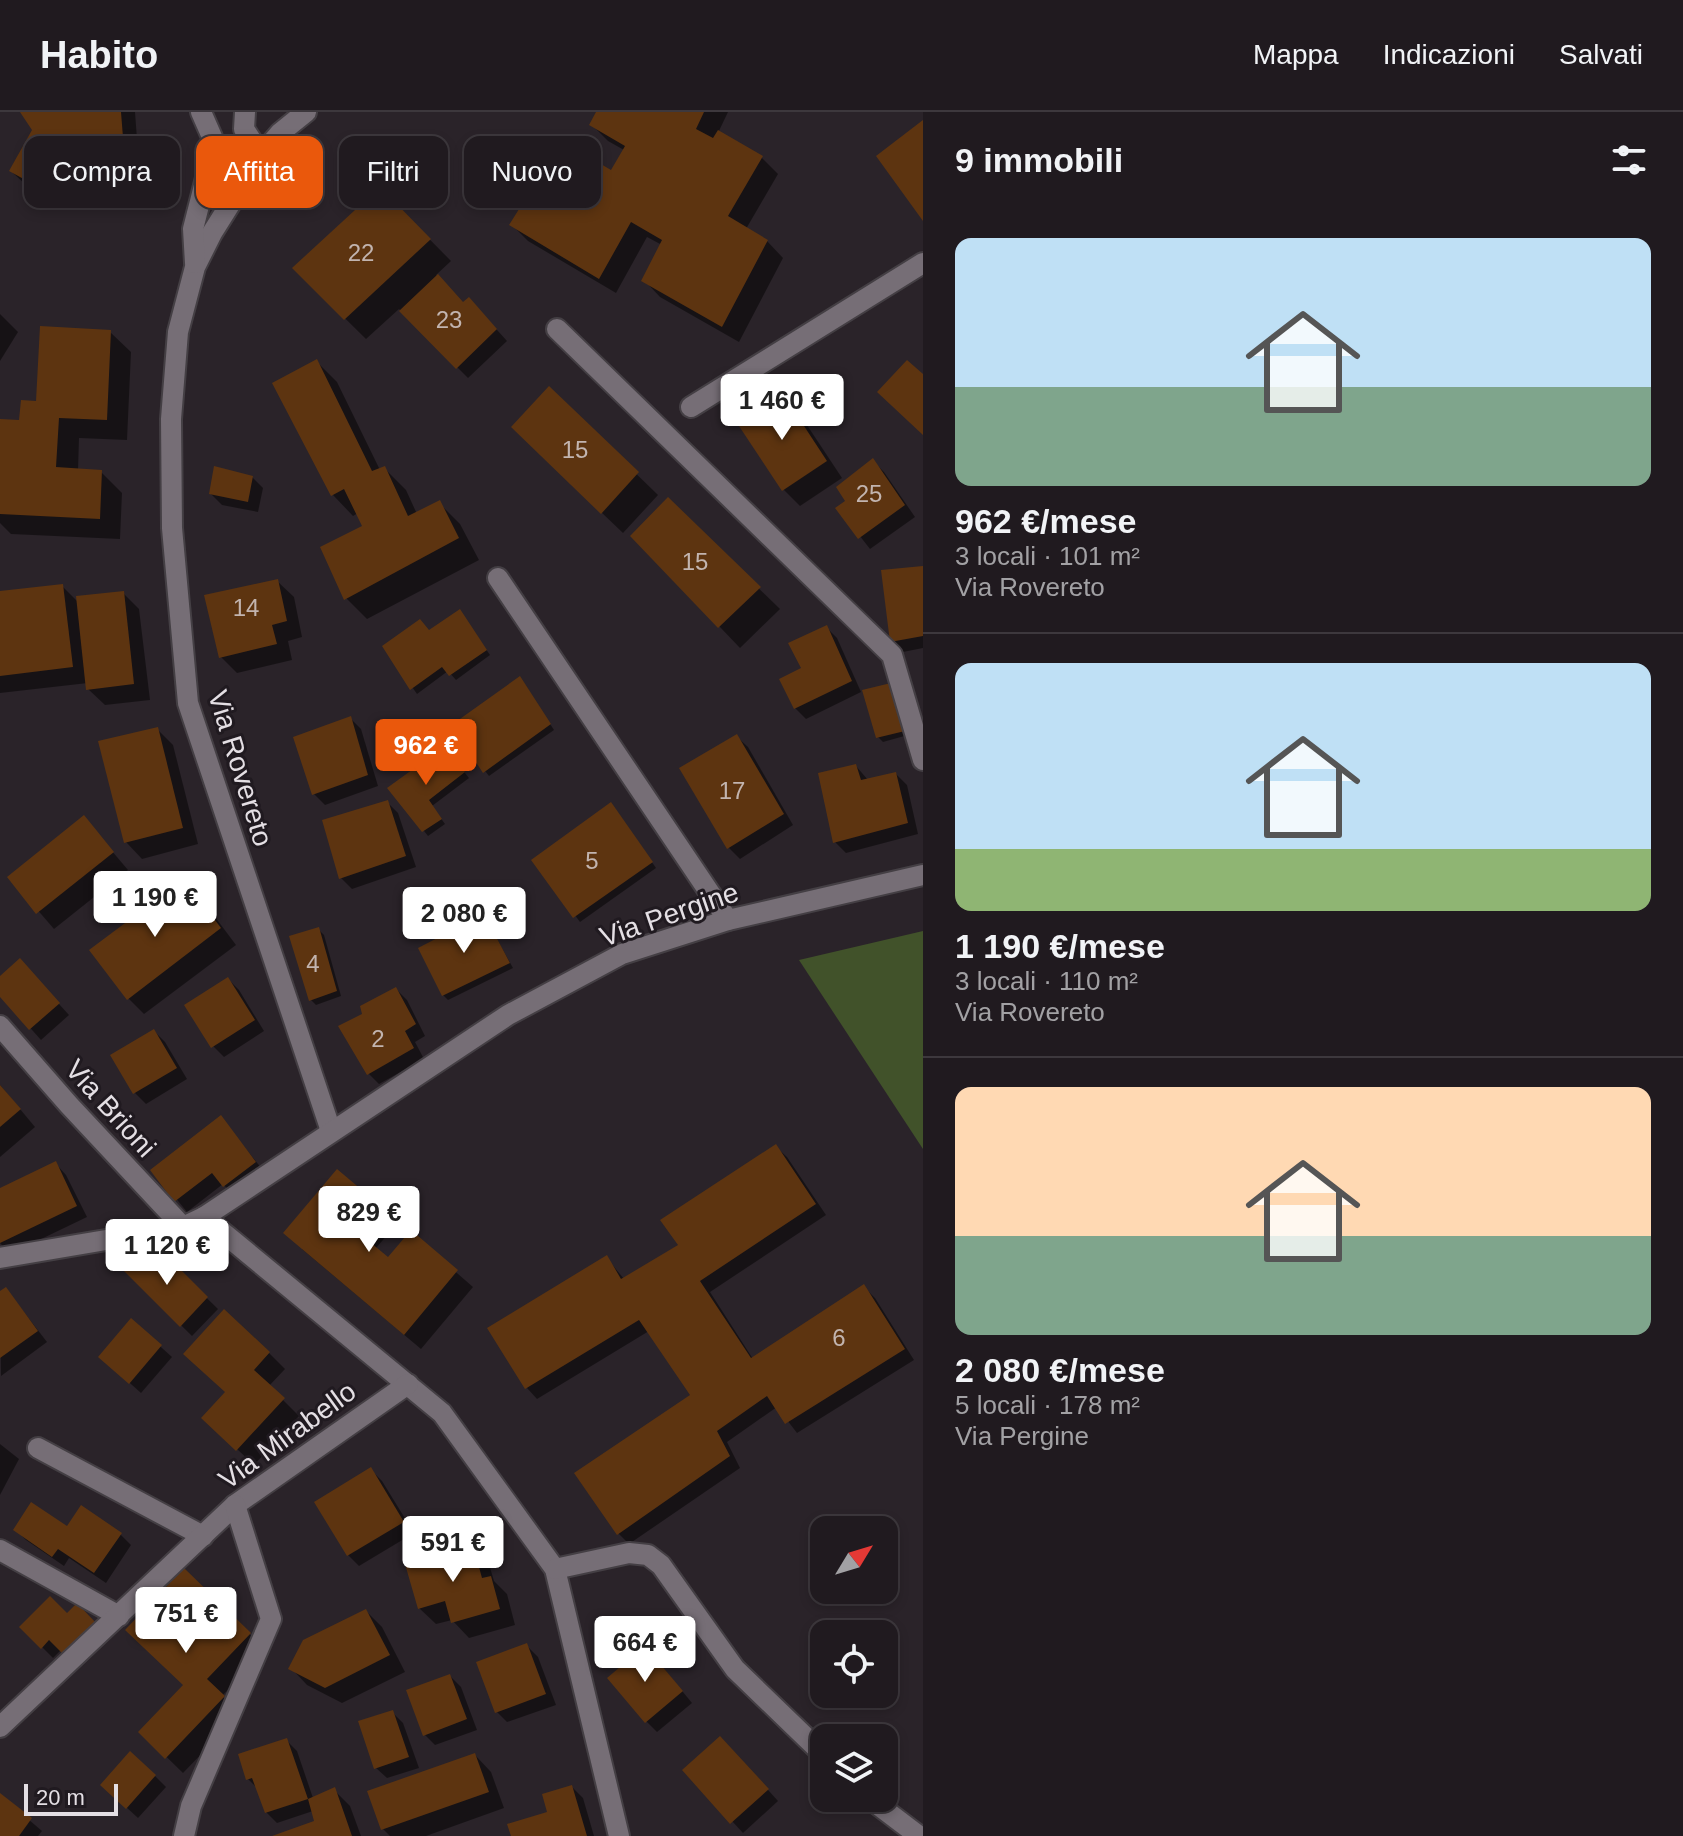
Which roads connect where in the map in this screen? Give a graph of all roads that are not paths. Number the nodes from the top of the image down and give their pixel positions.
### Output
1 (201, 112) edge
2 (306, 112) edge
3 (244, 121) edge
4 (212, 136) edge
5 (214, 136) edge
6 (277, 136) edge
7 (198, 208) edge
8 (228, 208) edge
9 (923, 263) edge
10 (195, 267) junction
11 (557, 329) dead end
12 (691, 407) dead end
13 (498, 578) dead end
14 (923, 760) edge
15 (923, 875) edge
16 (728, 920) junction
17 (0, 1026) edge
18 (331, 1131) junction
19 (204, 1217) junction
20 (183, 1227) junction
21 (0, 1258) edge
22 (408, 1384) junction
23 (38, 1448) dead end
24 (235, 1505) junction
25 (203, 1536) junction
26 (0, 1550) edge
27 (555, 1569) junction
28 (119, 1616) junction
29 (0, 1727) edge
30 (810, 1741) edge
31 (887, 1812) edge
32 (184, 1836) edge
33 (619, 1836) edge
34 (919, 1836) edge

1 - 4 street
2 - 6 street, Via Rovereto
3 - 5 street
7 - 10 street, Via Rovereto
8 - 10 street, Via Rovereto
9 - 12 street
10 - 18 street, Via Rovereto
11 - 14 street
13 - 16 street
15 - 16 street, Via Pergine
16 - 18 street, Via Pergine
17 - 20 street, Via Brioni
18 - 19 street, Via Pergine
19 - 20 street, Via Pergine
19 - 22 street
20 - 21 street, Via Pergine
22 - 24 street, Via Mirabello
22 - 27 street
23 - 25 street
24 - 25 street, Via Mirabello
24 - 32 street
25 - 28 street, Via Mirabello
26 - 28 street
27 - 30 street
27 - 33 street
28 - 29 street, Via Mirabello
31 - 34 street

